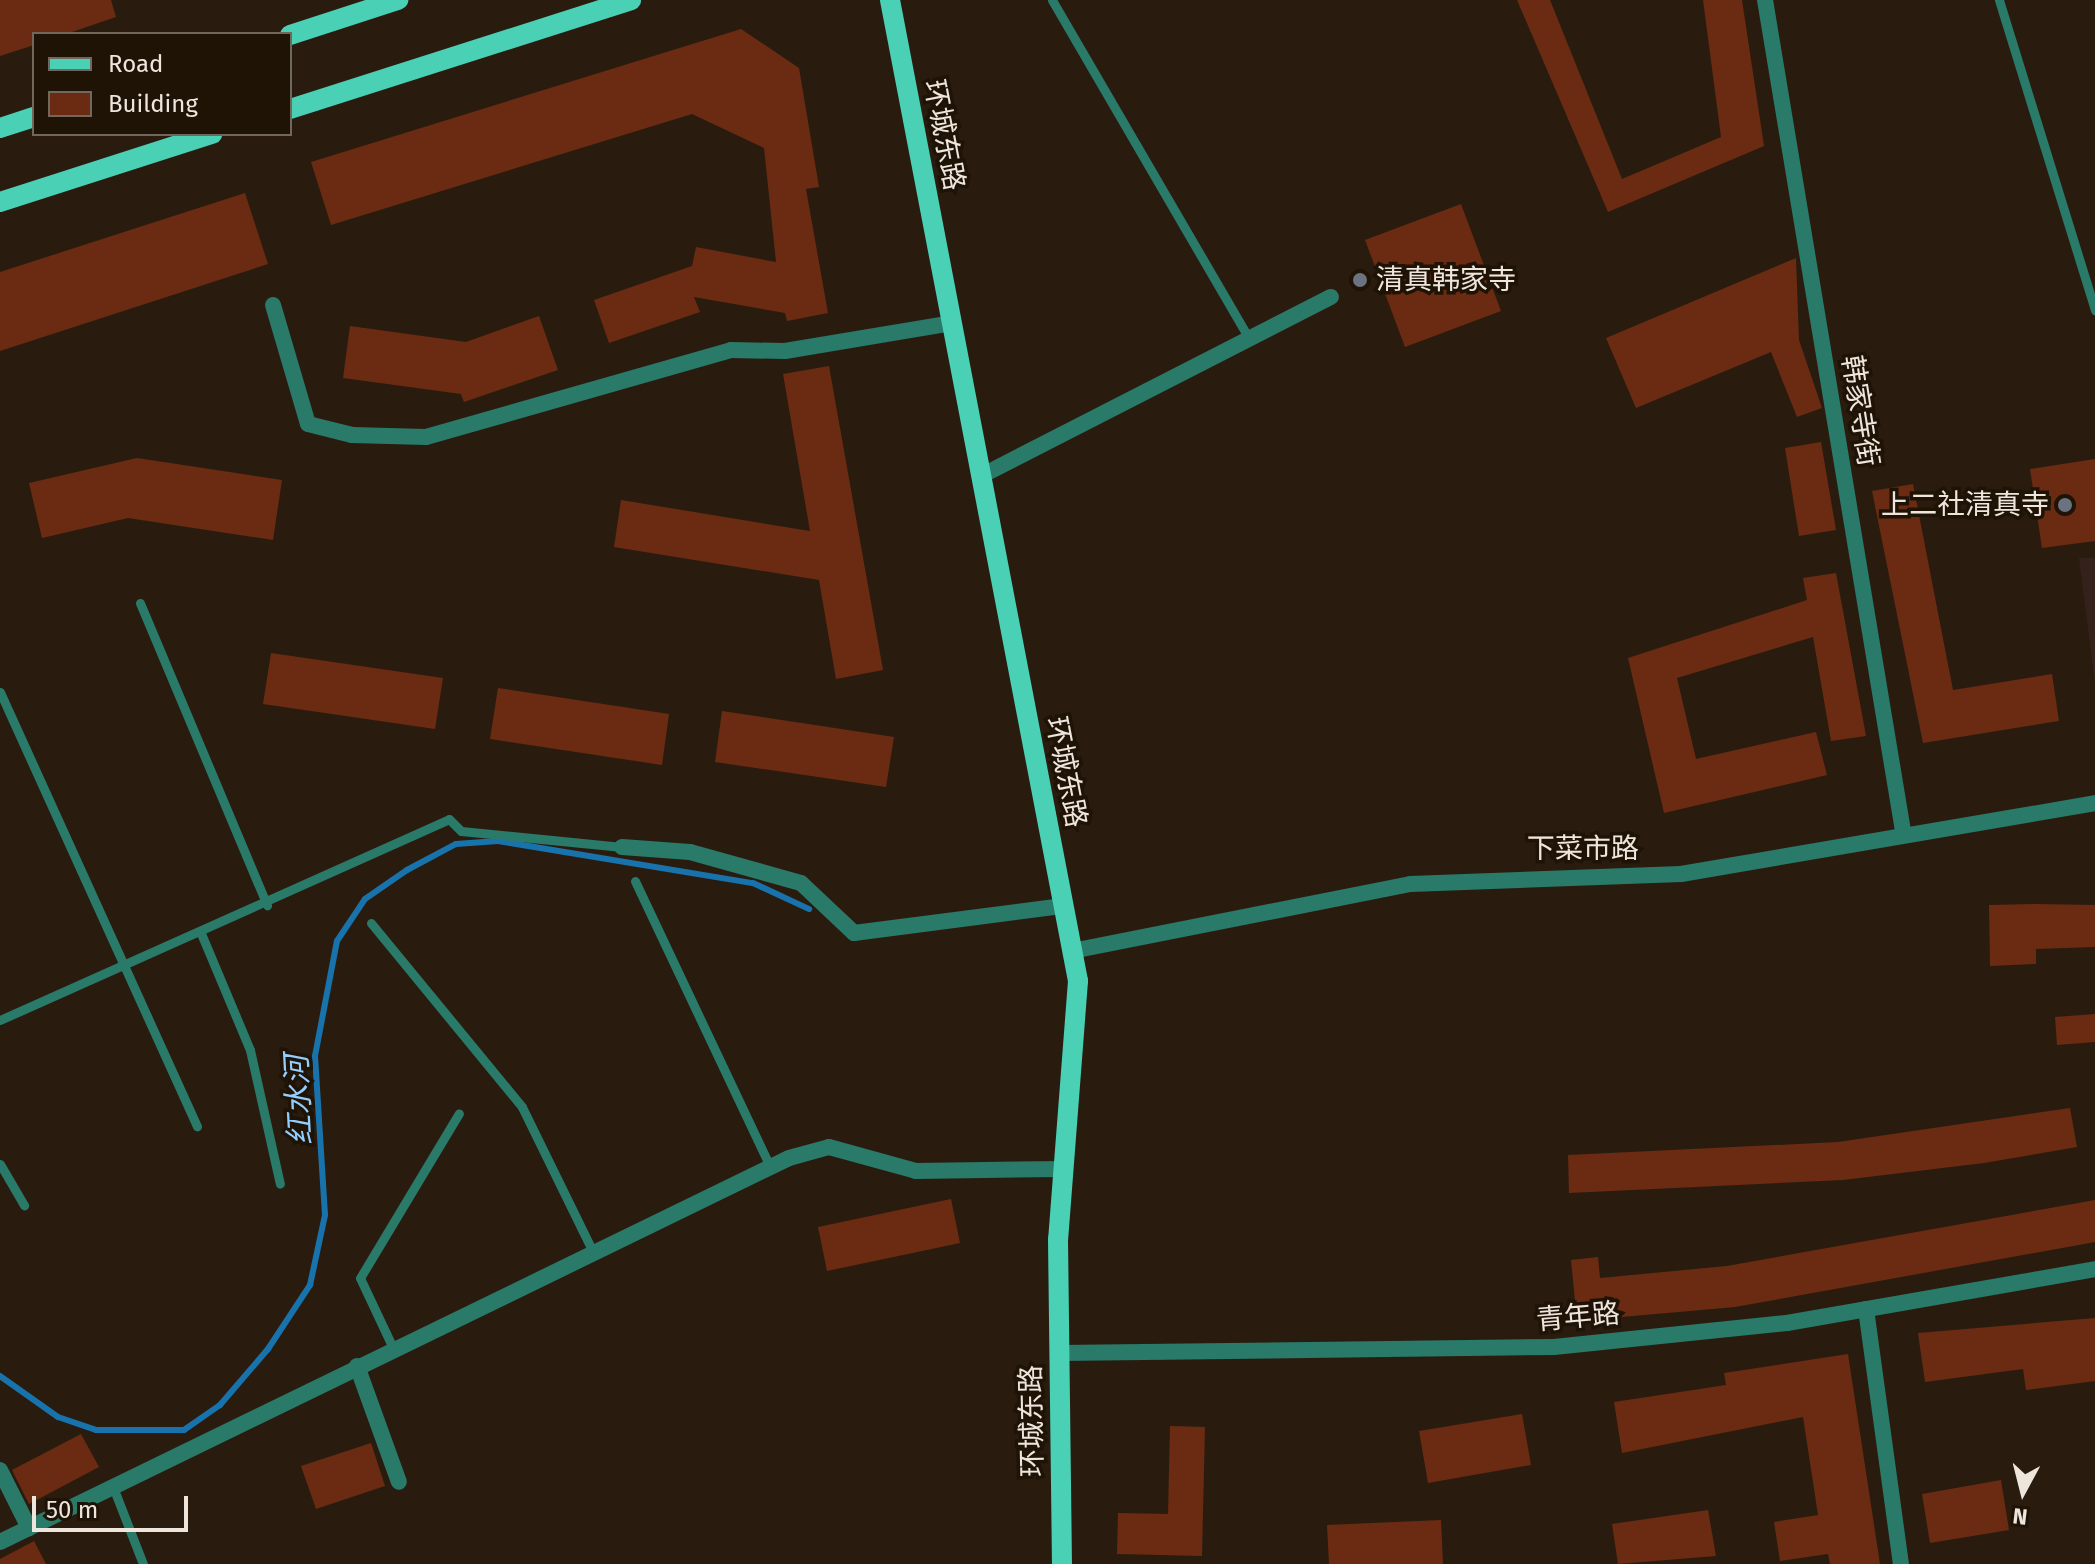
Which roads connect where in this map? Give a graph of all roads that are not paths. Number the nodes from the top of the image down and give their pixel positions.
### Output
1 (398, 0) edge
2 (631, 0) edge
3 (890, 0) edge
4 (1052, 0) edge
5 (1765, 0) edge
6 (1999, 0) edge
7 (292, 34) edge
8 (292, 108) edge
9 (32, 118) edge
10 (0, 128) edge
11 (206, 136) edge
12 (0, 202) edge
13 (1331, 297) dead end
14 (273, 305) dead end
15 (2095, 310) edge
16 (952, 323) junction
17 (1249, 339) junction
18 (981, 476) junction
19 (140, 603) dead end
20 (0, 692) edge
21 (2095, 803) edge
22 (1903, 831) junction
23 (622, 847) joint
24 (635, 881) dead end
25 (267, 905) junction
26 (1063, 906) junction
27 (371, 923) dead end
28 (200, 931) junction
29 (1072, 951) junction
30 (124, 965) junction
31 (0, 1020) edge
32 (459, 1113) dead end
33 (197, 1126) dead end
34 (0, 1164) edge
35 (770, 1166) junction
36 (1063, 1169) junction
37 (280, 1184) dead end
38 (24, 1205) dead end
39 (592, 1250) junction
40 (2095, 1269) edge
41 (1866, 1309) junction
42 (393, 1348) junction
43 (1059, 1353) junction
44 (357, 1366) junction
45 (0, 1470) edge
46 (399, 1482) dead end
47 (113, 1487) junction
48 (29, 1528) junction
49 (0, 1542) edge
50 (143, 1564) edge
51 (1062, 1564) edge
52 (1901, 1564) edge

1 - 7 main road
2 - 8 main road
3 - 16 main road, 环城东路
4 - 17 lane
5 - 22 street, 韩家寺街
6 - 15 lane
9 - 10 main road
11 - 12 main road
13 - 17 street
14 - 16 street
16 - 18 main road, 环城东路
17 - 18 street
18 - 26 main road, 环城东路
19 - 25 lane
20 - 30 lane
21 - 22 street, 下菜市路
22 - 29 street, 下菜市路
23 - 25 lane
23 - 26 street
24 - 35 lane
25 - 28 lane
26 - 29 main road, 环城东路
27 - 39 lane
28 - 30 lane
28 - 37 lane
29 - 36 main road, 环城东路
30 - 31 lane
30 - 33 lane
32 - 42 lane
34 - 38 lane
35 - 36 street
35 - 39 street
36 - 43 main road, 环城东路
39 - 42 street
40 - 41 street, 青年路
41 - 43 street, 青年路
41 - 52 street
42 - 44 street
43 - 51 main road, 环城东路
44 - 46 street
44 - 47 street
45 - 48 street
47 - 48 street
47 - 50 lane
48 - 49 street

